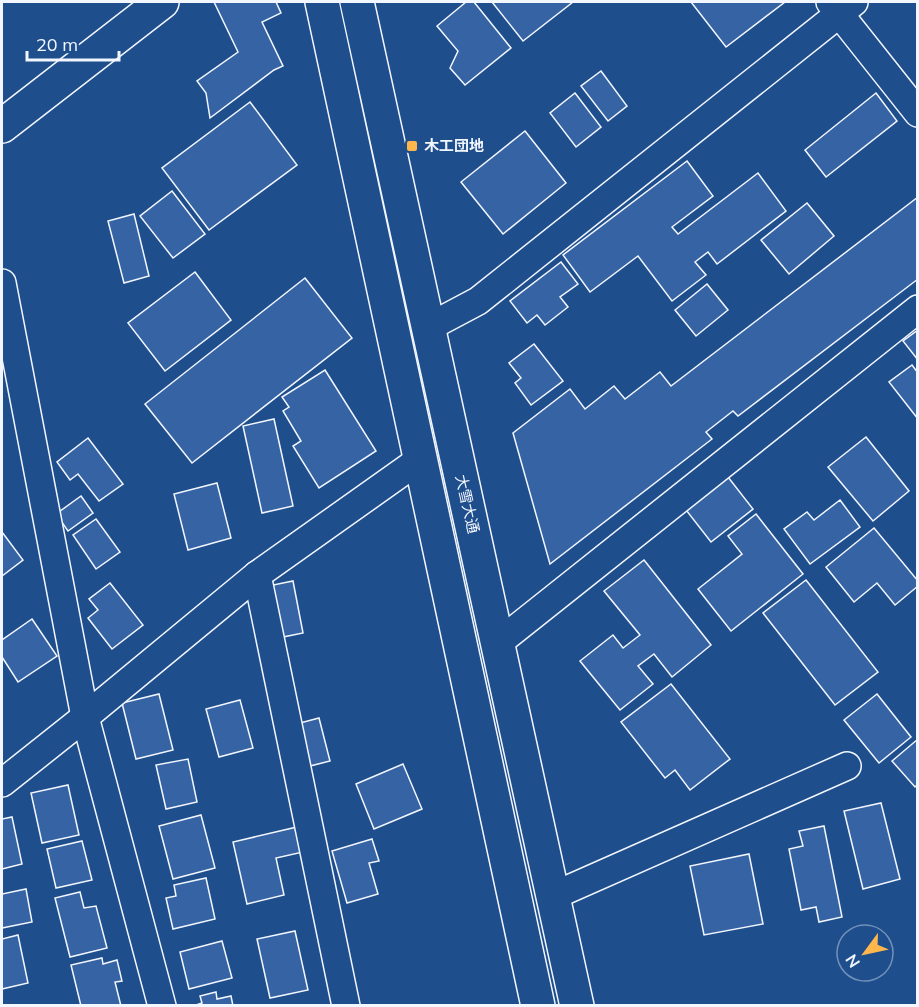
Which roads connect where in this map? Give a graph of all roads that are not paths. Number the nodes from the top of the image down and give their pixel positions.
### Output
1 (162, 2) edge
2 (322, 2) edge
3 (357, 2) edge
4 (841, 5) edge
5 (918, 113) edge
6 (4, 120) edge
7 (2, 283) edge
8 (918, 309) edge
9 (429, 327) junction
10 (422, 458) junction
11 (257, 575) junction
12 (498, 643) junction
13 (85, 717) junction
14 (847, 766) dead end
15 (2, 783) edge
16 (553, 896) junction
17 (162, 1005) edge
18 (346, 1005) edge
19 (538, 1005) edge
20 (577, 1005) edge

1 - 6 main road
2 - 10 main road
3 - 9 main road, 大雪大通
4 - 5 street
4 - 9 street
7 - 13 street
8 - 12 street
9 - 12 main road, 大雪大通
10 - 11 street
10 - 19 main road
11 - 13 street
11 - 18 street
12 - 16 main road, 大雪大通
13 - 15 street
13 - 17 street
14 - 16 street
16 - 20 main road, 大雪大通

